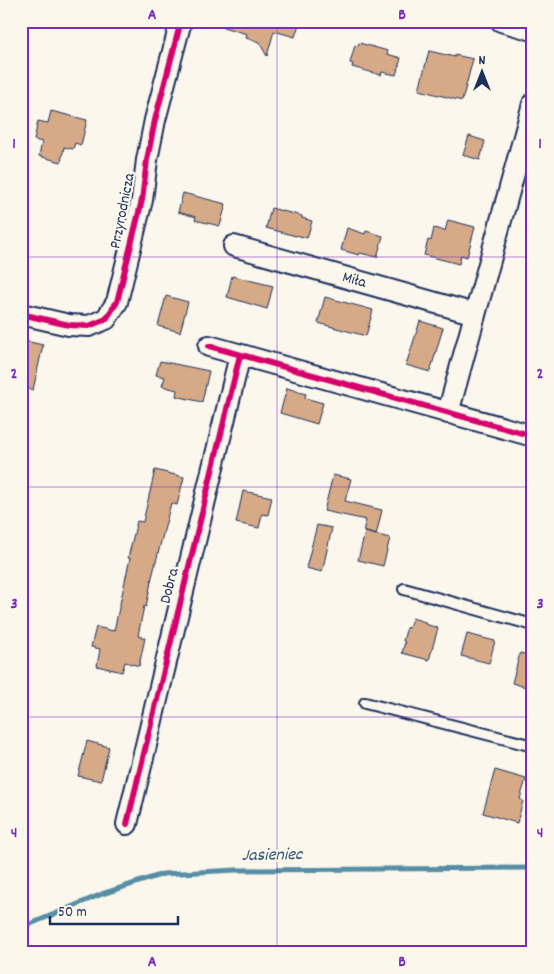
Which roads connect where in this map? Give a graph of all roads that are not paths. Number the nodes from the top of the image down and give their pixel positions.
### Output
1 (181, 21) edge
2 (501, 21) edge
3 (533, 30) edge
4 (533, 104) edge
5 (234, 246) dead end
6 (21, 314) edge
7 (476, 314) junction
8 (209, 346) dead end
9 (240, 355) junction
10 (448, 413) junction
11 (533, 436) edge
12 (404, 589) dead end
13 (533, 625) edge
14 (365, 703) dead end
15 (533, 746) edge
16 (127, 824) dead end

1 - 6 street, Przyrodnicza
2 - 3 street
4 - 7 street
5 - 7 street, Miła
7 - 10 street
8 - 9 street
9 - 10 street
9 - 16 street, Dobra
10 - 11 street
12 - 13 lane
14 - 15 lane

